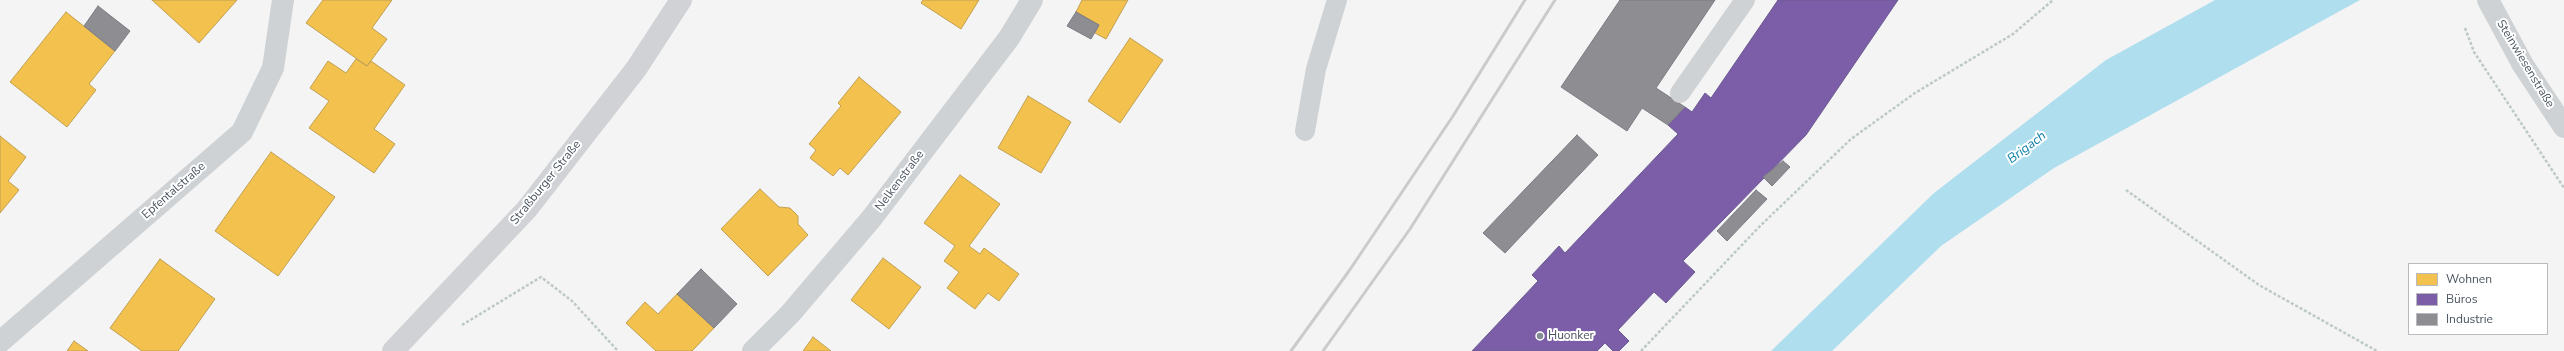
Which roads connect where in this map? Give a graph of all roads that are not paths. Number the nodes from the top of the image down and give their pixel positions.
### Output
1 (283, 0) edge
2 (681, 0) edge
3 (1032, 0) edge
4 (1337, 0) edge
5 (1745, 0) edge
6 (2488, 0) edge
7 (1680, 93) dead end
8 (2564, 127) edge
9 (1304, 130) dead end
10 (0, 342) edge
11 (393, 351) edge
12 (753, 351) edge

1 - 10 street, Epfentalstraße
2 - 11 main road, Straßburger Straße
3 - 12 street, Nelkenstraße
4 - 9 lane
5 - 7 lane
6 - 8 street, Steinwiesenstraße

